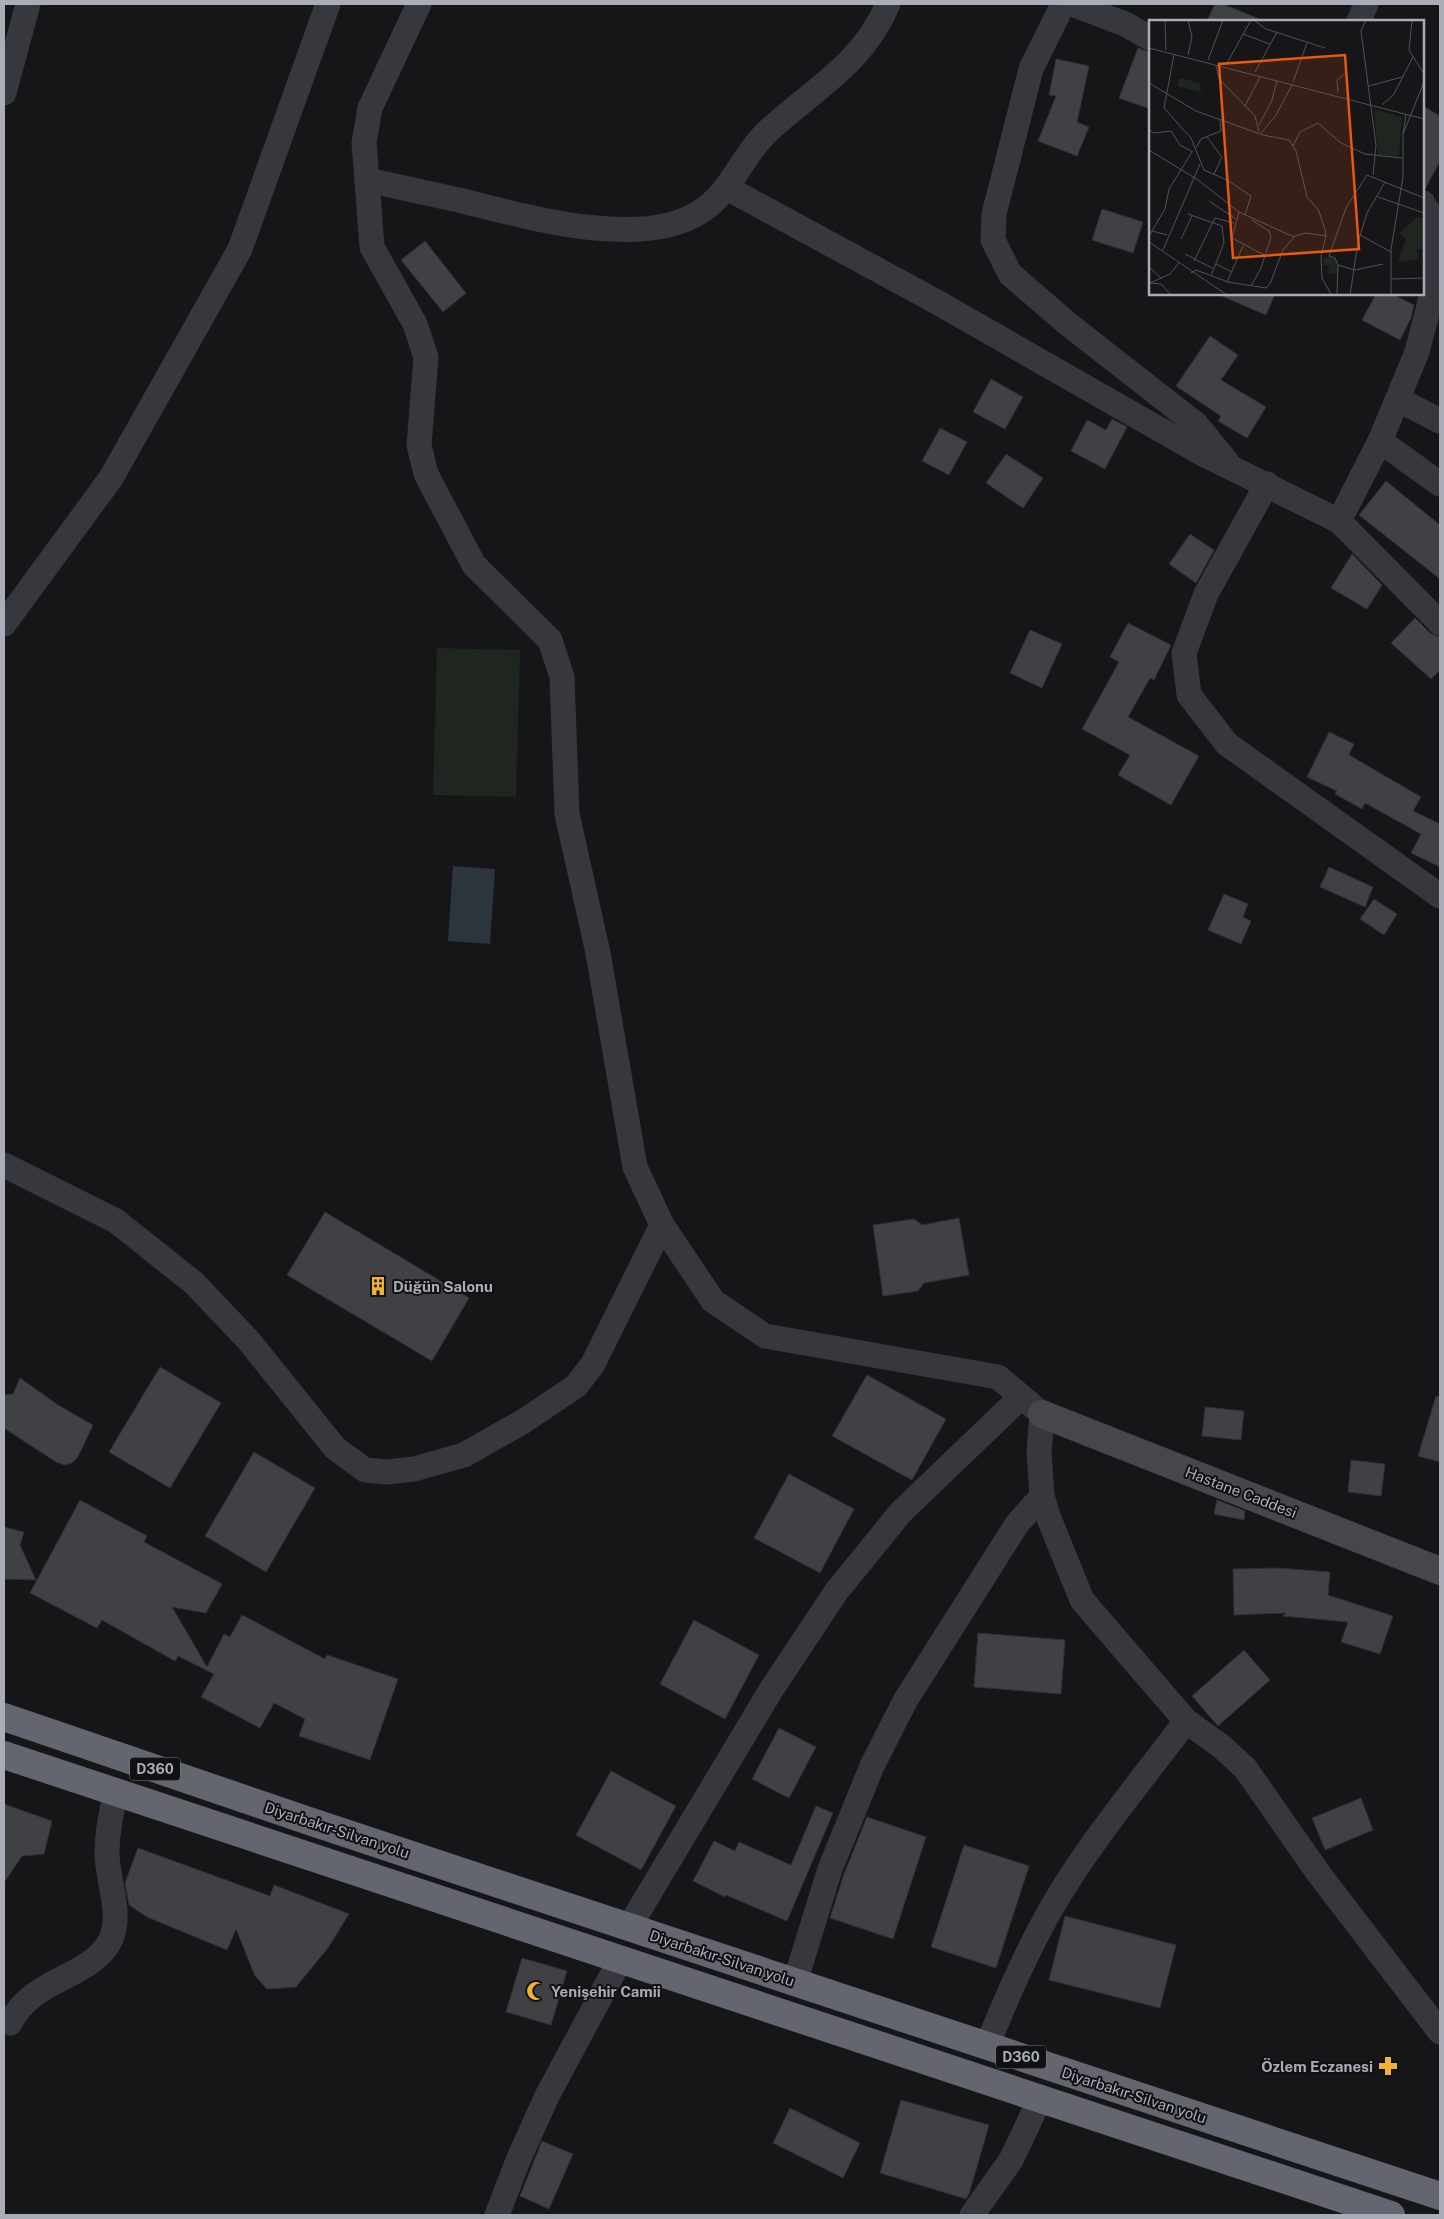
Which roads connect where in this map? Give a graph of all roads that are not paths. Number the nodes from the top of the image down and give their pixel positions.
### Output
1 (28, 4) edge
2 (328, 4) edge
3 (419, 4) edge
4 (888, 4) edge
5 (1063, 4) edge
6 (1072, 4) edge
7 (1366, 4) edge
8 (1359, 20) edge
9 (1149, 37) edge
10 (4, 93) edge
11 (367, 180) junction
12 (727, 188) junction
13 (1424, 205) edge
14 (1399, 400) junction
15 (1440, 421) edge
16 (1380, 442) junction
17 (1233, 468) junction
18 (1267, 484) junction
19 (1440, 484) edge
20 (1339, 521) junction
21 (1440, 623) edge
22 (4, 624) edge
23 (1440, 896) edge
24 (4, 1165) edge
25 (662, 1225) junction
26 (1021, 1397) junction
27 (1042, 1414) junction
28 (1042, 1496) junction
29 (1440, 1571) edge
30 (4, 1717) edge
31 (1186, 1721) junction
32 (4, 1755) edge
33 (116, 1792) junction
34 (629, 1927) junction
35 (620, 1960) junction
36 (795, 1982) junction
37 (10, 2023) dead end
38 (1440, 2032) edge
39 (987, 2046) junction
40 (1040, 2099) junction
41 (1440, 2196) edge
42 (1373, 2213) edge
43 (497, 2215) edge
44 (972, 2215) edge

1 - 10 street
2 - 22 street
3 - 11 street
4 - 12 street
5 - 17 street
6 - 9 street
7 - 8 street
11 - 12 street
11 - 25 street
12 - 17 street
13 - 14 street
14 - 15 street
14 - 16 street
16 - 19 street
16 - 20 street
17 - 18 street
18 - 20 street
18 - 23 street
20 - 21 street
24 - 25 street
25 - 26 street
26 - 27 street
26 - 34 street
27 - 28 street
27 - 29 street, Hastane Caddesi
28 - 31 street
28 - 36 street
30 - 34 highway, Diyarbakır-Silvan yolu / D360
31 - 38 street
31 - 39 street
32 - 33 highway, D360
33 - 35 highway, D360
33 - 37 street
34 - 36 highway, Diyarbakır-Silvan yolu / D360
35 - 40 highway, D360
35 - 43 street
36 - 39 highway, Diyarbakır-Silvan yolu / D360
39 - 41 highway, Diyarbakır-Silvan yolu / D360
40 - 42 highway, D360
40 - 44 street

